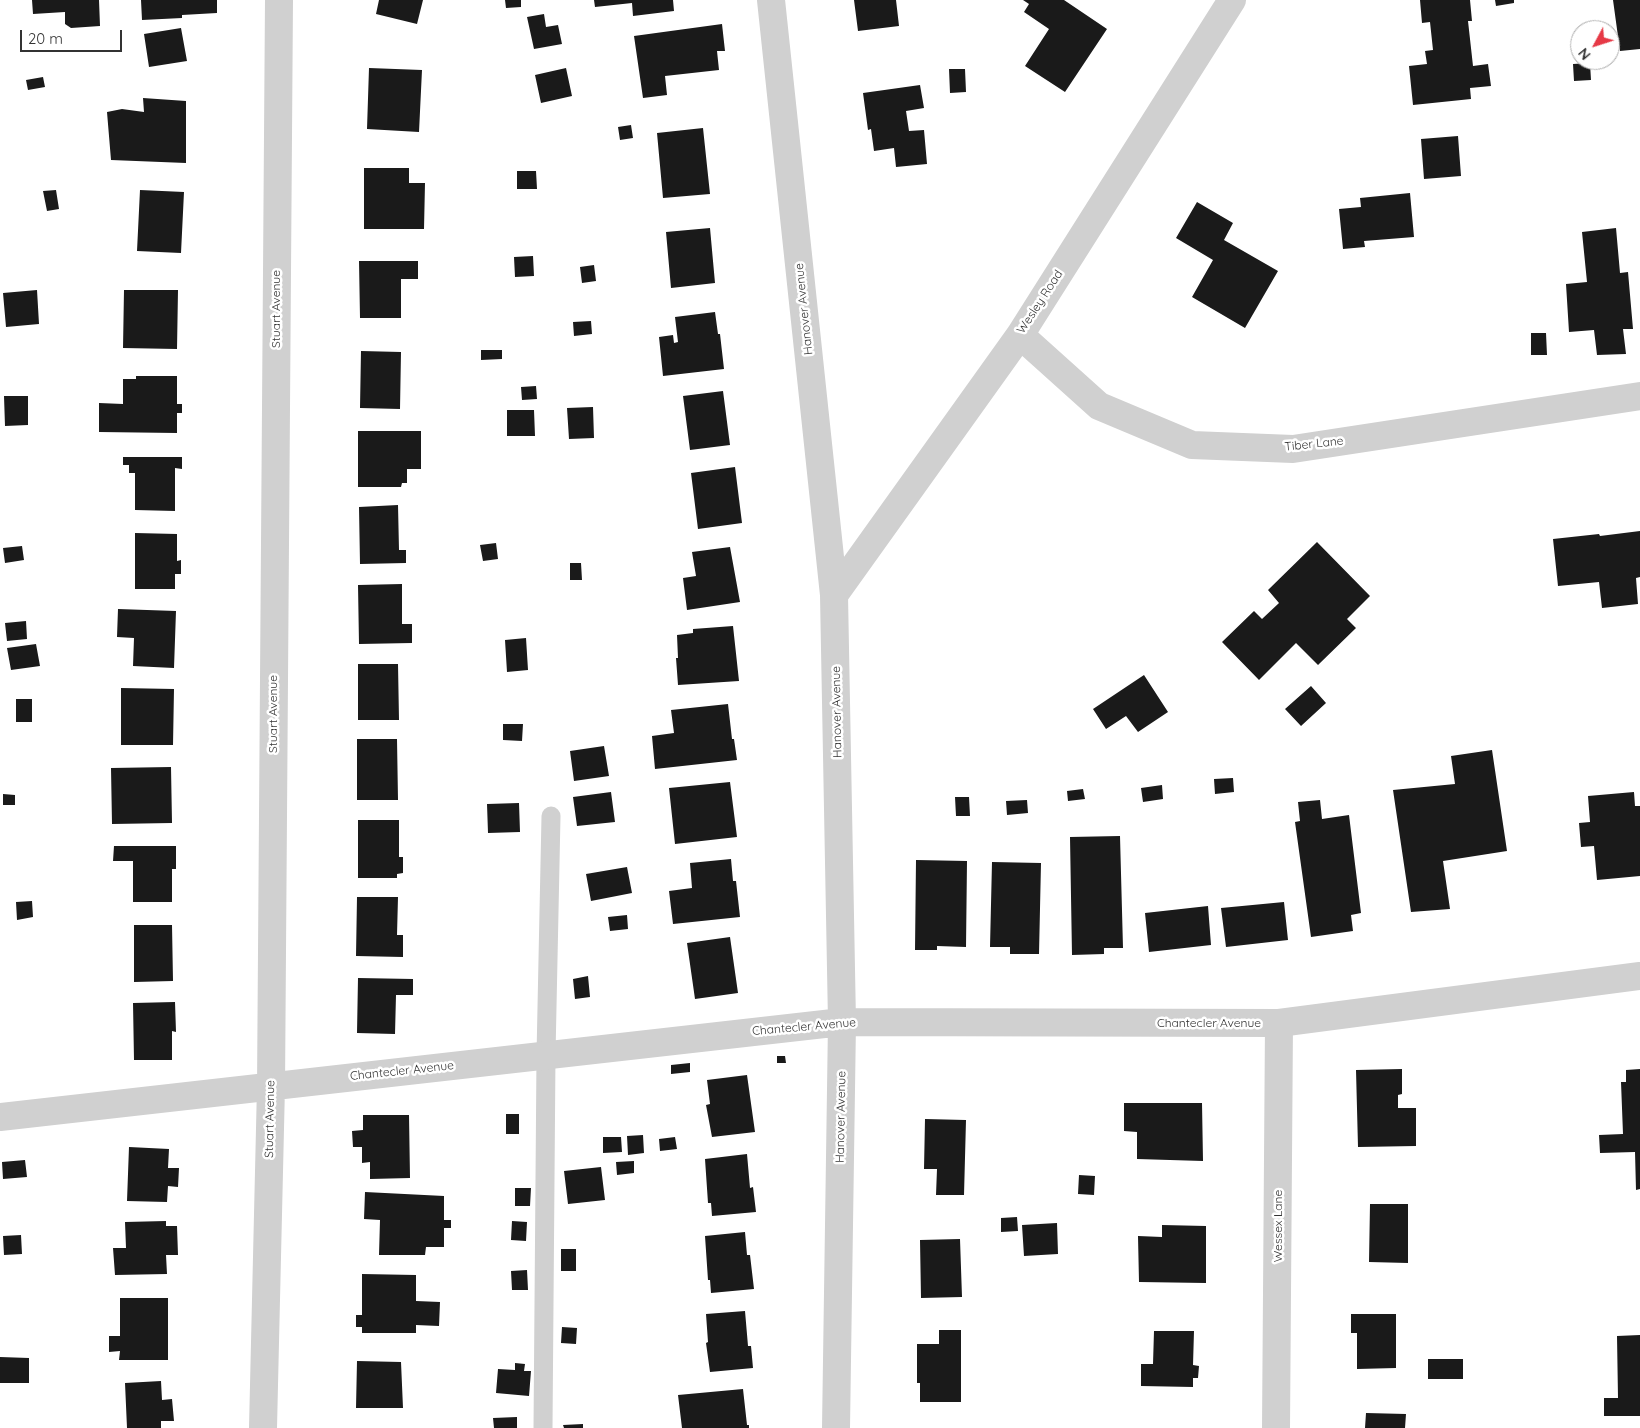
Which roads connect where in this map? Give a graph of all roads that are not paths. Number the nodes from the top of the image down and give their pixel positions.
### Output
1 (278, 0) edge
2 (771, 0) edge
3 (1232, 0) edge
4 (1020, 335) junction
5 (1640, 396) edge
6 (834, 595) junction
7 (551, 816) dead end
8 (1640, 976) edge
9 (842, 1022) junction
10 (1279, 1024) junction
11 (546, 1055) junction
12 (271, 1086) junction
13 (0, 1117) edge
14 (263, 1428) edge
15 (543, 1428) edge
16 (836, 1428) edge
17 (1276, 1428) edge

1 - 12 street, Stuart Avenue
2 - 6 street, Hanover Avenue
3 - 4 street, Wesley Road
4 - 5 street, Tiber Lane
4 - 6 street, Wesley Road
6 - 9 street, Hanover Avenue
7 - 11 lane
8 - 10 street, Chantecler Avenue
9 - 10 street, Chantecler Avenue
9 - 11 street, Chantecler Avenue
9 - 16 street, Hanover Avenue
10 - 17 street, Wessex Lane
11 - 12 street, Chantecler Avenue
11 - 15 lane
12 - 13 street, Chantecler Avenue
12 - 14 street, Stuart Avenue

